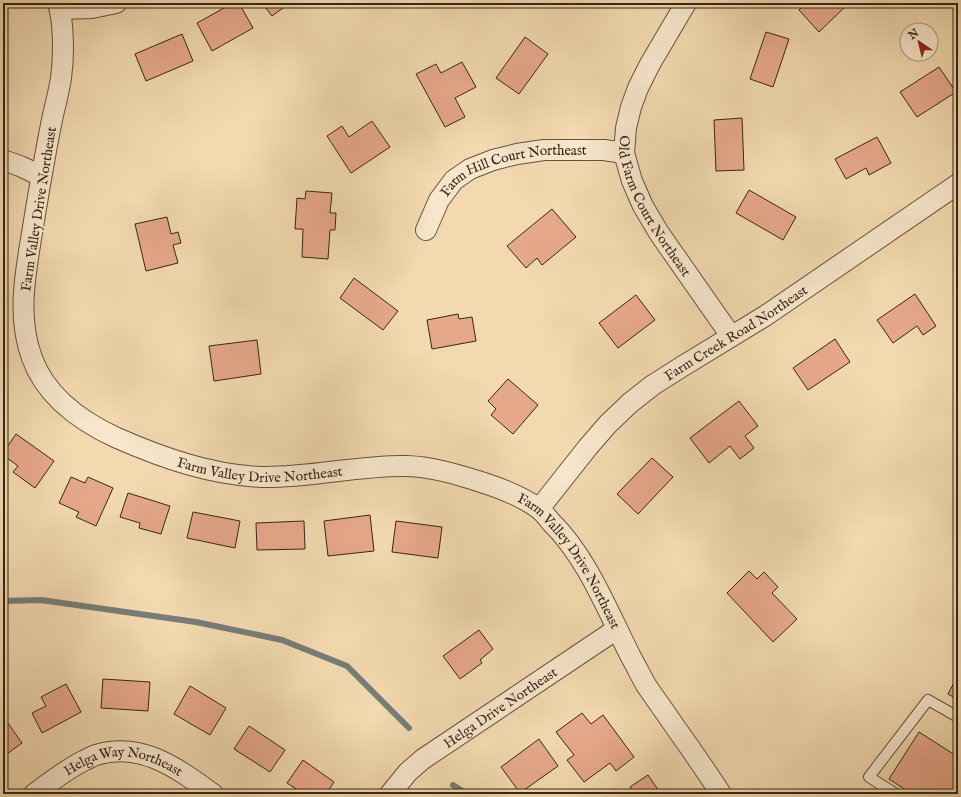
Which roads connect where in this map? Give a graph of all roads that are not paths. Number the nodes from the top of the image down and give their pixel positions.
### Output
1 (116, 3) edge
2 (686, 3) edge
3 (59, 6) edge
4 (624, 153) junction
5 (3, 160) edge
6 (41, 176) junction
7 (958, 184) edge
8 (426, 230) dead end
9 (732, 336) junction
10 (539, 509) junction
11 (617, 629) junction
12 (958, 717) edge
13 (34, 794) edge
14 (213, 794) edge
15 (390, 794) edge
16 (721, 794) edge
17 (896, 794) edge

1 - 3 street
2 - 4 street, Old Farm Court Northeast
3 - 6 street, Farm Valley Drive Northeast
4 - 8 street, Farm Hill Court Northeast
4 - 9 street, Old Farm Court Northeast
5 - 6 street
6 - 10 street, Farm Valley Drive Northeast
7 - 9 street, Farm Creek Road Northeast
9 - 10 street, Farm Creek Road Northeast
10 - 11 street, Farm Valley Drive Northeast
11 - 15 street, Helga Drive Northeast
11 - 16 street, Farm Valley Drive Northeast
12 - 17 lane
13 - 14 street, Helga Way Northeast

